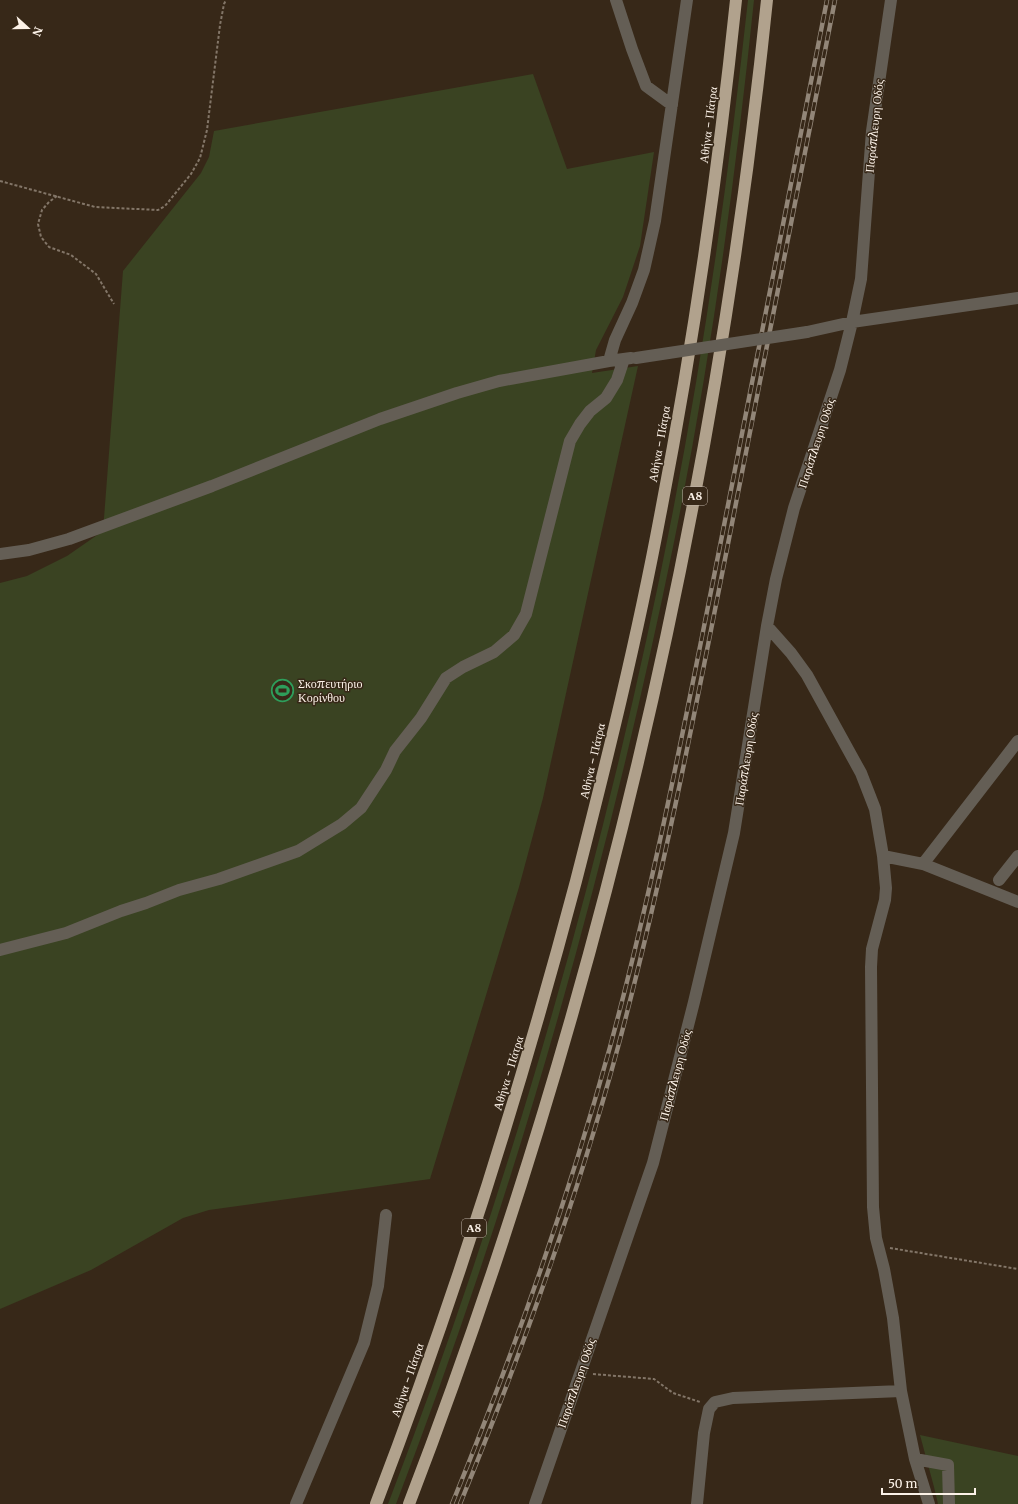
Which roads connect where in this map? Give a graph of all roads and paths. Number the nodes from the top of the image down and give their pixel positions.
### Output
1 (226, 0) edge
2 (616, 0) edge
3 (687, 0) edge
4 (736, 0) edge
5 (767, 0) edge
6 (891, 0) edge
7 (672, 105) junction
8 (0, 181) edge
9 (57, 196) junction
10 (1018, 298) edge
11 (114, 304) dead end
12 (852, 322) junction
13 (630, 358) junction
14 (609, 361) junction
15 (0, 554) edge
16 (766, 626) junction
17 (1018, 741) edge
18 (883, 856) junction
19 (1018, 856) edge
20 (923, 864) junction
21 (999, 880) dead end
22 (1018, 902) edge
23 (0, 950) edge
24 (386, 1215) dead end
25 (876, 1238) junction
26 (1018, 1269) edge
27 (580, 1373) junction
28 (901, 1391) junction
29 (713, 1405) junction
30 (915, 1459) junction
31 (296, 1504) edge
32 (376, 1504) edge
33 (409, 1504) edge
34 (535, 1504) edge
35 (697, 1504) edge
36 (929, 1504) edge
37 (949, 1504) edge

1 - 9 path
2 - 7 street
3 - 7 street
4 - 32 highway, Αθήνα - Πάτρα / Α8
5 - 33 highway, Α8
6 - 12 street, Παράπλευρη Οδός
7 - 14 street
8 - 9 path
9 - 11 path
10 - 12 street
12 - 13 street, bridge
12 - 16 street, Παράπλευρη Οδός
13 - 14 street
13 - 23 street
14 - 15 street
16 - 18 street
16 - 27 street, Παράπλευρη Οδός
17 - 20 street
18 - 20 street
18 - 25 street
19 - 21 street
20 - 22 street
24 - 31 street
25 - 26 path
25 - 28 street
27 - 29 path
27 - 34 street, Παράπλευρη Οδός
28 - 29 street
28 - 30 street
29 - 35 street
30 - 36 street
30 - 37 street

